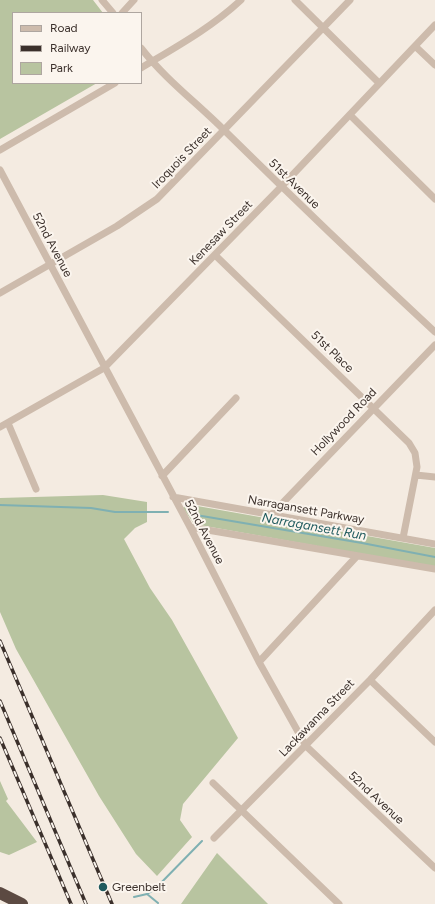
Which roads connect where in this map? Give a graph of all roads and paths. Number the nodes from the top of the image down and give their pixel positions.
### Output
1 (102, 0) edge
2 (134, 0) edge
3 (241, 0) edge
4 (295, 0) edge
5 (350, 0) edge
6 (112, 12) edge
7 (123, 12) edge
8 (435, 25) edge
9 (324, 28) junction
10 (415, 46) junction
11 (142, 49) edge
12 (152, 62) junction
13 (435, 65) edge
14 (142, 67) edge
15 (379, 83) junction
16 (113, 84) edge
17 (350, 115) junction
18 (224, 130) junction
19 (0, 150) edge
20 (0, 170) edge
21 (281, 187) junction
22 (435, 198) edge
23 (215, 255) junction
24 (50, 265) junction
25 (0, 293) edge
26 (435, 332) edge
27 (435, 345) edge
28 (104, 368) junction
29 (236, 398) dead end
30 (374, 407) junction
31 (8, 423) junction
32 (0, 427) edge
33 (416, 475) junction
34 (162, 476) junction
35 (435, 477) edge
36 (36, 489) dead end
37 (173, 497) junction
38 (271, 514) junction
39 (190, 527) junction
40 (403, 538) junction
41 (435, 544) edge
42 (357, 556) junction
43 (435, 569) edge
44 (434, 613) edge
45 (259, 662) junction
46 (370, 680) junction
47 (435, 742) edge
48 (306, 746) junction
49 (213, 783) dead end
50 (241, 810) junction
51 (214, 838) dead end
52 (435, 868) edge
53 (0, 893) edge
54 (22, 904) edge
55 (339, 904) edge

1 - 6 street
2 - 7 street
3 - 12 street
4 - 9 street
5 - 9 street, Iroquois Street
8 - 10 street, Kenesaw Street
9 - 15 street
9 - 18 street, Iroquois Street
10 - 13 street
10 - 15 street, Kenesaw Street
11 - 12 street, 51st Avenue
12 - 14 street
12 - 18 street, 51st Avenue
15 - 17 street, Kenesaw Street
16 - 19 street
17 - 21 street, Kenesaw Street
17 - 22 street
18 - 21 street, 51st Avenue
18 - 24 street, Iroquois Street
20 - 24 street, 52nd Avenue
21 - 23 street, Kenesaw Street
21 - 26 street, 51st Avenue
23 - 28 street, Kenesaw Street
23 - 30 street, 51st Place
24 - 25 street, Iroquois Street
24 - 28 street, 52nd Avenue
27 - 30 street, Hollywood Road
28 - 31 street, Kenesaw Street
28 - 34 street, 52nd Avenue
29 - 34 street
30 - 33 street, 51st Place
30 - 38 street, Hollywood Road
31 - 32 street, Kenesaw Street
31 - 36 street
33 - 35 street
33 - 40 street, 51st Place
34 - 37 street, 52nd Avenue
37 - 38 street, Narragansett Parkway
37 - 39 street, 52nd Avenue
38 - 40 street, Narragansett Parkway
39 - 42 street
39 - 45 street, 52nd Avenue
40 - 41 street, Narragansett Parkway
42 - 43 street
42 - 45 street
44 - 46 street, Lackawanna Street
45 - 48 street, 52nd Avenue
46 - 47 street
46 - 48 street, Lackawanna Street
48 - 50 street, Lackawanna Street
48 - 52 street, 52nd Avenue
49 - 50 street
50 - 51 street, Lackawanna Street
50 - 55 street
53 - 54 highway

